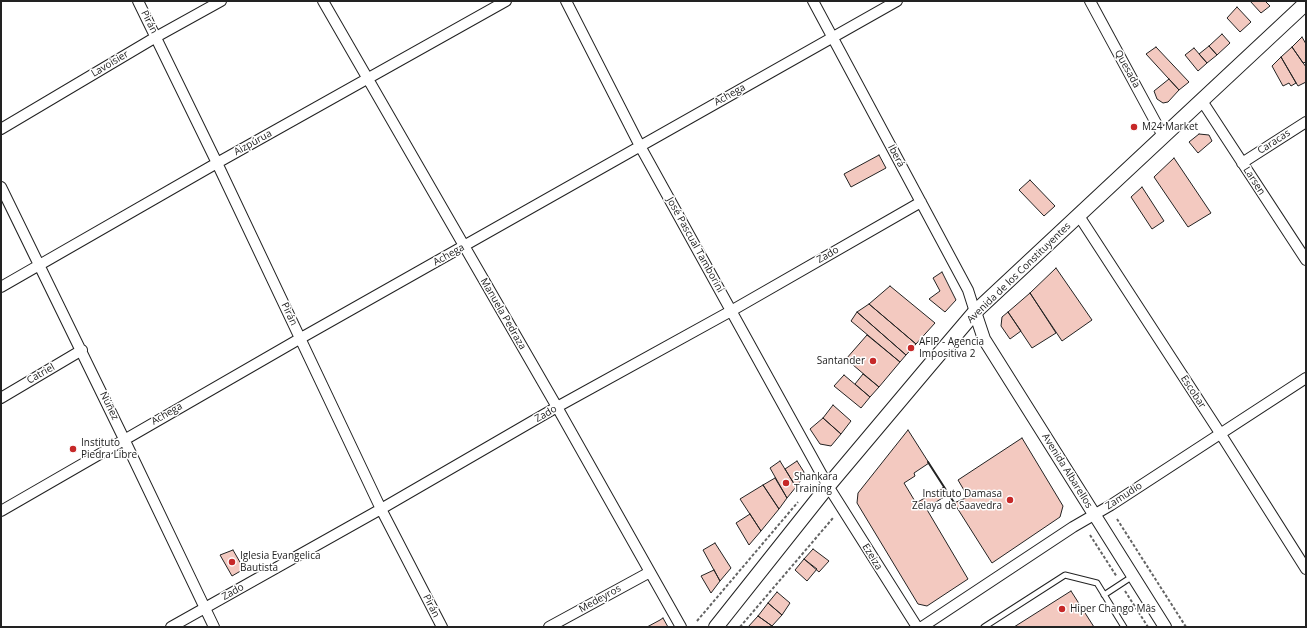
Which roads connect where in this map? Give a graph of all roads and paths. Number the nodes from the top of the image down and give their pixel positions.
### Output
1 (138, 1) edge
2 (221, 1) edge
3 (323, 1) edge
4 (506, 1) edge
5 (566, 1) edge
6 (813, 1) edge
7 (897, 1) edge
8 (1090, 1) edge
9 (1306, 2) edge
10 (156, 37) junction
11 (833, 38) junction
12 (368, 79) junction
13 (1202, 101) junction
14 (1306, 122) edge
15 (1, 129) edge
16 (1163, 136) junction
17 (640, 146) junction
18 (217, 163) junction
19 (1242, 163) junction
20 (1, 187) edge
21 (921, 202) junction
22 (1078, 216) junction
23 (464, 247) junction
24 (1306, 260) edge
25 (39, 265) junction
26 (1, 287) edge
27 (731, 311) junction
28 (975, 312) junction
29 (301, 338) junction
30 (82, 350) junction
31 (1306, 378) edge
32 (1, 398) edge
33 (557, 407) junction
34 (1220, 433) junction
35 (124, 439) junction
36 (828, 486) junction
37 (798, 502) dead end
38 (381, 509) junction
39 (1, 511) edge
40 (1095, 515) junction
41 (833, 518) dead end
42 (1117, 519) dead end
43 (1306, 569) edge
44 (650, 572) junction
45 (1133, 576) junction
46 (1104, 595) junction
47 (205, 608) junction
48 (697, 621) dead end
49 (172, 627) edge
50 (214, 627) edge
51 (442, 627) edge
52 (549, 627) edge
53 (681, 627) edge
54 (716, 627) edge
55 (740, 627) edge
56 (917, 627) edge
57 (922, 627) edge
58 (984, 627) edge
59 (1124, 627) edge
60 (1165, 627) edge
61 (1186, 627) edge

1 - 10 street, Pirán
2 - 10 street, Lavoisier
3 - 12 street, Manuela Pedraza
4 - 12 street, Aizpúrua
5 - 17 street, José Pascual Tamborini
6 - 11 street, Iberá
7 - 11 street, Achega
8 - 16 street, Quesada
9 - 13 main road, Avenida de los Constituyentes
10 - 15 street, Lavoisier
10 - 18 street, Pirán
11 - 17 street, Achega
11 - 21 street, Iberá
12 - 18 street, Aizpúrua
12 - 23 street, Manuela Pedraza
13 - 16 main road, Avenida de los Constituyentes
13 - 19 street, Larsen
14 - 19 street, Caracas
16 - 22 main road, Avenida de los Constituyentes
17 - 23 street, Achega
17 - 27 street, José Pascual Tamborini
18 - 25 street, Aizpúrua
18 - 29 street, Pirán
19 - 24 street, Larsen
20 - 25 street, Núñez
21 - 27 street, Zado
21 - 28 street, Iberá
22 - 28 main road, Avenida de los Constituyentes
22 - 34 street, Escobar
23 - 29 street, Achega
23 - 33 street, Manuela Pedraza
25 - 26 street, Aizpúrua
25 - 30 street, Núñez
27 - 33 street, Zado
27 - 36 street, José Pascual Tamborini
28 - 36 main road, Avenida de los Constituyentes
28 - 40 street, Avenida Albarellos
29 - 35 street, Achega
29 - 38 street, Pirán
30 - 32 street, Catriel
30 - 35 street, Núñez
31 - 34 street, Zamudio
33 - 38 street, Zado
33 - 44 street, Manuela Pedraza
34 - 40 street, Zamudio
34 - 43 street, Escobar
35 - 39 street, Achega
35 - 47 street, Núñez
36 - 54 main road, Avenida de los Constituyentes
36 - 56 street, Ezeiza
37 - 48 path
38 - 47 street, Zado
38 - 51 street, Pirán
40 - 45 street, Avenida Albarellos
40 - 57 street, Zamudio
41 - 55 path
42 - 61 path
44 - 52 street, Medeyros
44 - 53 street, Manuela Pedraza
45 - 46 lane
45 - 60 street, Avenida Albarellos
46 - 58 lane
46 - 59 lane
47 - 49 street, Zado
47 - 50 street, Núñez

